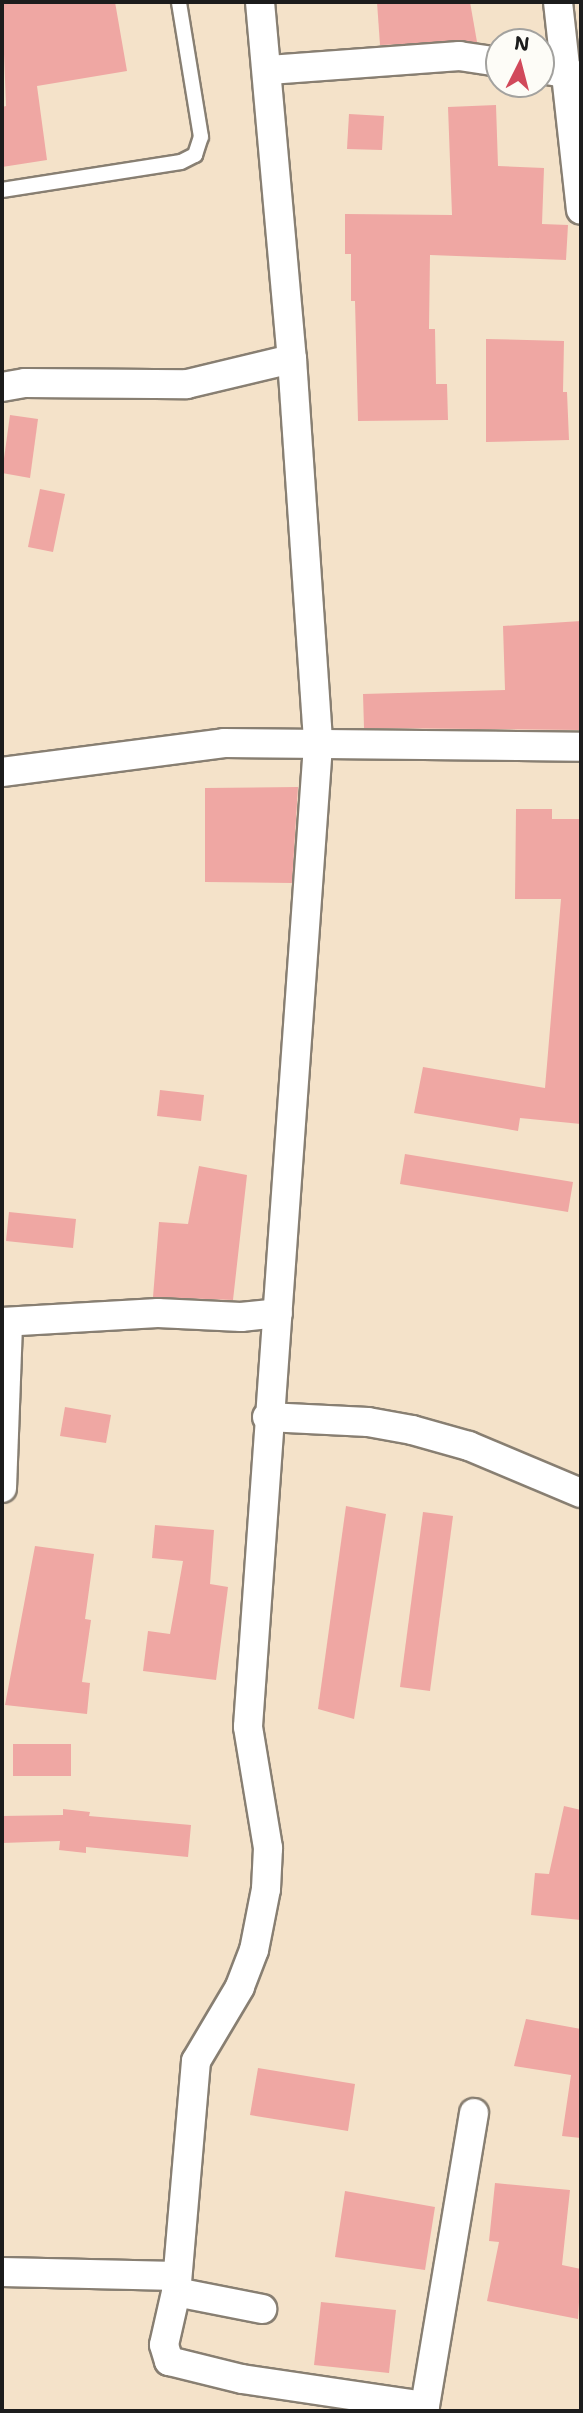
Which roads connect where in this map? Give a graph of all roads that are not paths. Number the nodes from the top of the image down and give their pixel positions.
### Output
1 (179, 2) edge
2 (260, 2) edge
3 (558, 2) edge
4 (485, 60) edge
5 (269, 70) junction
6 (555, 71) edge
7 (575, 74) edge
8 (2, 190) edge
9 (581, 210) edge
10 (292, 359) junction
11 (2, 387) edge
12 (318, 745) junction
13 (581, 747) edge
14 (2, 772) edge
15 (278, 1314) junction
16 (5, 1322) edge
17 (267, 1417) junction
18 (2, 1488) edge
19 (581, 1493) edge
20 (474, 2113) dead end
21 (2, 2272) edge
22 (176, 2284) junction
23 (262, 2309) dead end

1 - 8 lane
2 - 5 street
3 - 7 street
4 - 5 street
5 - 10 street
6 - 7 street
7 - 9 street
10 - 11 street
10 - 12 street
12 - 13 street
12 - 14 street
12 - 15 street
15 - 16 street
15 - 17 street
16 - 18 street
17 - 19 street
17 - 22 street
20 - 22 street
21 - 22 street
22 - 23 street

